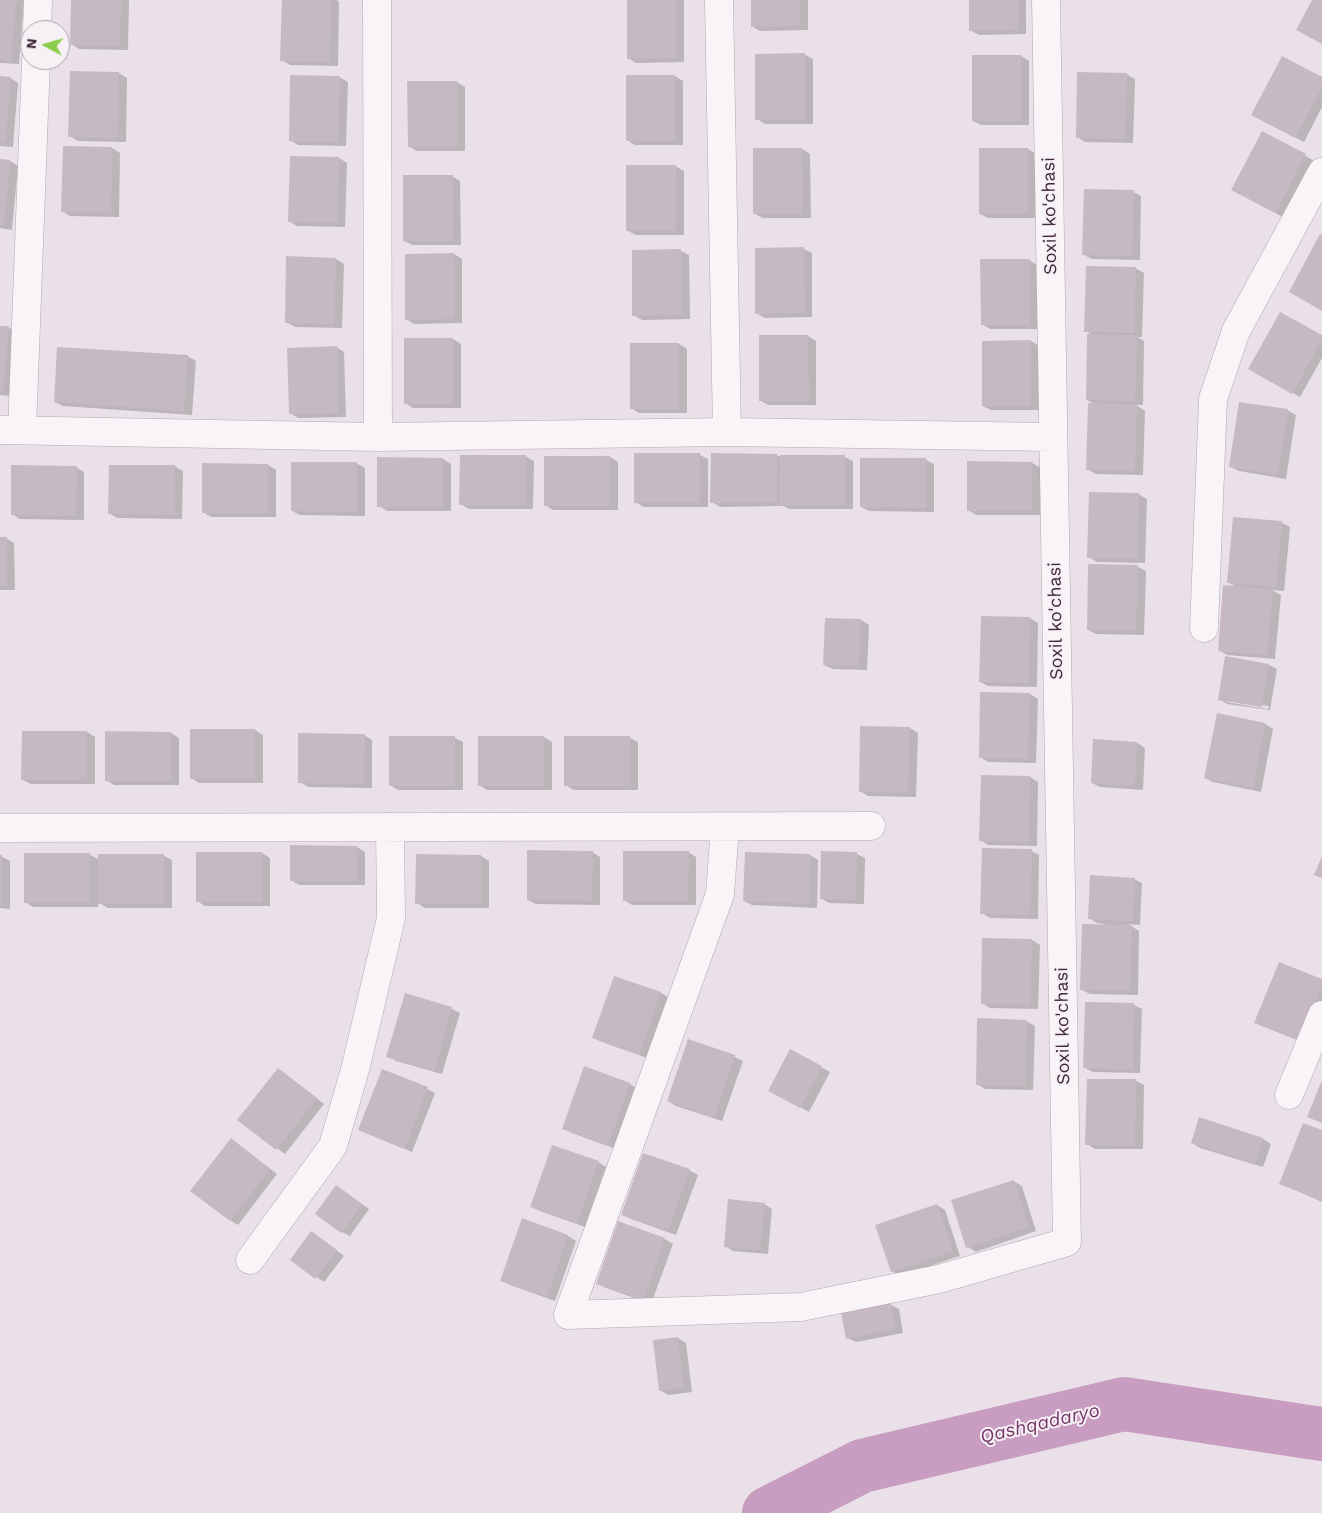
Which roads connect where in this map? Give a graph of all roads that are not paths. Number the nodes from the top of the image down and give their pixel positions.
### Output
1 (38, 0) edge
2 (378, 0) edge
3 (719, 0) edge
4 (1046, 0) edge
5 (37, 20) edge
6 (35, 70) edge
7 (1322, 172) edge
8 (6, 431) edge
9 (726, 432) junction
10 (378, 436) junction
11 (1053, 437) junction
12 (1204, 628) dead end
13 (871, 826) dead end
14 (390, 827) junction
15 (726, 827) junction
16 (0, 828) edge
17 (1322, 1015) edge
18 (1289, 1095) dead end
19 (250, 1260) dead end

1 - 5 street
2 - 10 street
3 - 9 street
4 - 11 street, Soxil ko'chasi
6 - 8 street
7 - 12 street
8 - 10 street
9 - 10 street
9 - 11 street
11 - 15 street, Soxil ko'chasi
13 - 15 street
14 - 15 street
14 - 16 street
14 - 19 street
17 - 18 street

